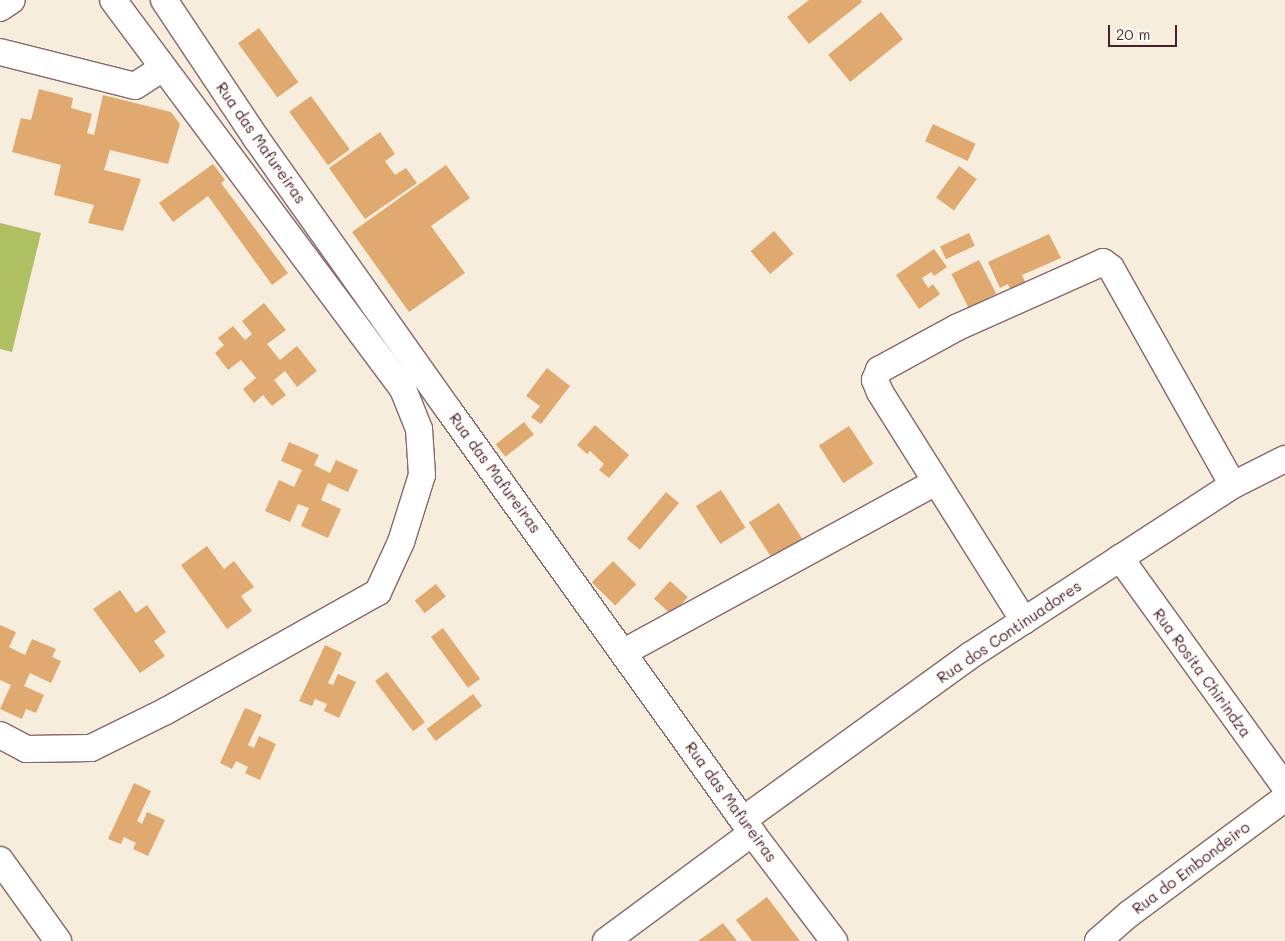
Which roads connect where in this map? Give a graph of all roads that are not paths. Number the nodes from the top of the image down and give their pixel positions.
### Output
1 (12, 0) edge
2 (112, 0) edge
3 (164, 0) edge
4 (0, 8) edge
5 (0, 52) edge
6 (163, 68) junction
7 (1285, 459) edge
8 (936, 482) junction
9 (1233, 485) junction
10 (1120, 558) junction
11 (1024, 621) junction
12 (624, 652) junction
13 (0, 734) edge
14 (1285, 787) edge
15 (1285, 798) edge
16 (748, 826) junction
17 (0, 860) edge
18 (58, 941) edge
19 (606, 941) edge
20 (834, 941) edge
21 (1098, 941) edge

1 - 4 street
2 - 6 street
3 - 12 street, Rua das Mafureiras
5 - 6 street
6 - 13 street
7 - 9 street, Rua dos Continuadores
8 - 9 street
8 - 11 street
8 - 12 street
9 - 10 street, Rua dos Continuadores
10 - 11 street, Rua dos Continuadores
10 - 14 street, Rua Rosita Chirindza
11 - 16 street, Rua dos Continuadores
12 - 16 street, Rua das Mafureiras
15 - 21 street, Rua do Embondeiro
16 - 19 street, Rua dos Continuadores
16 - 20 street, Rua das Mafureiras
17 - 18 street

